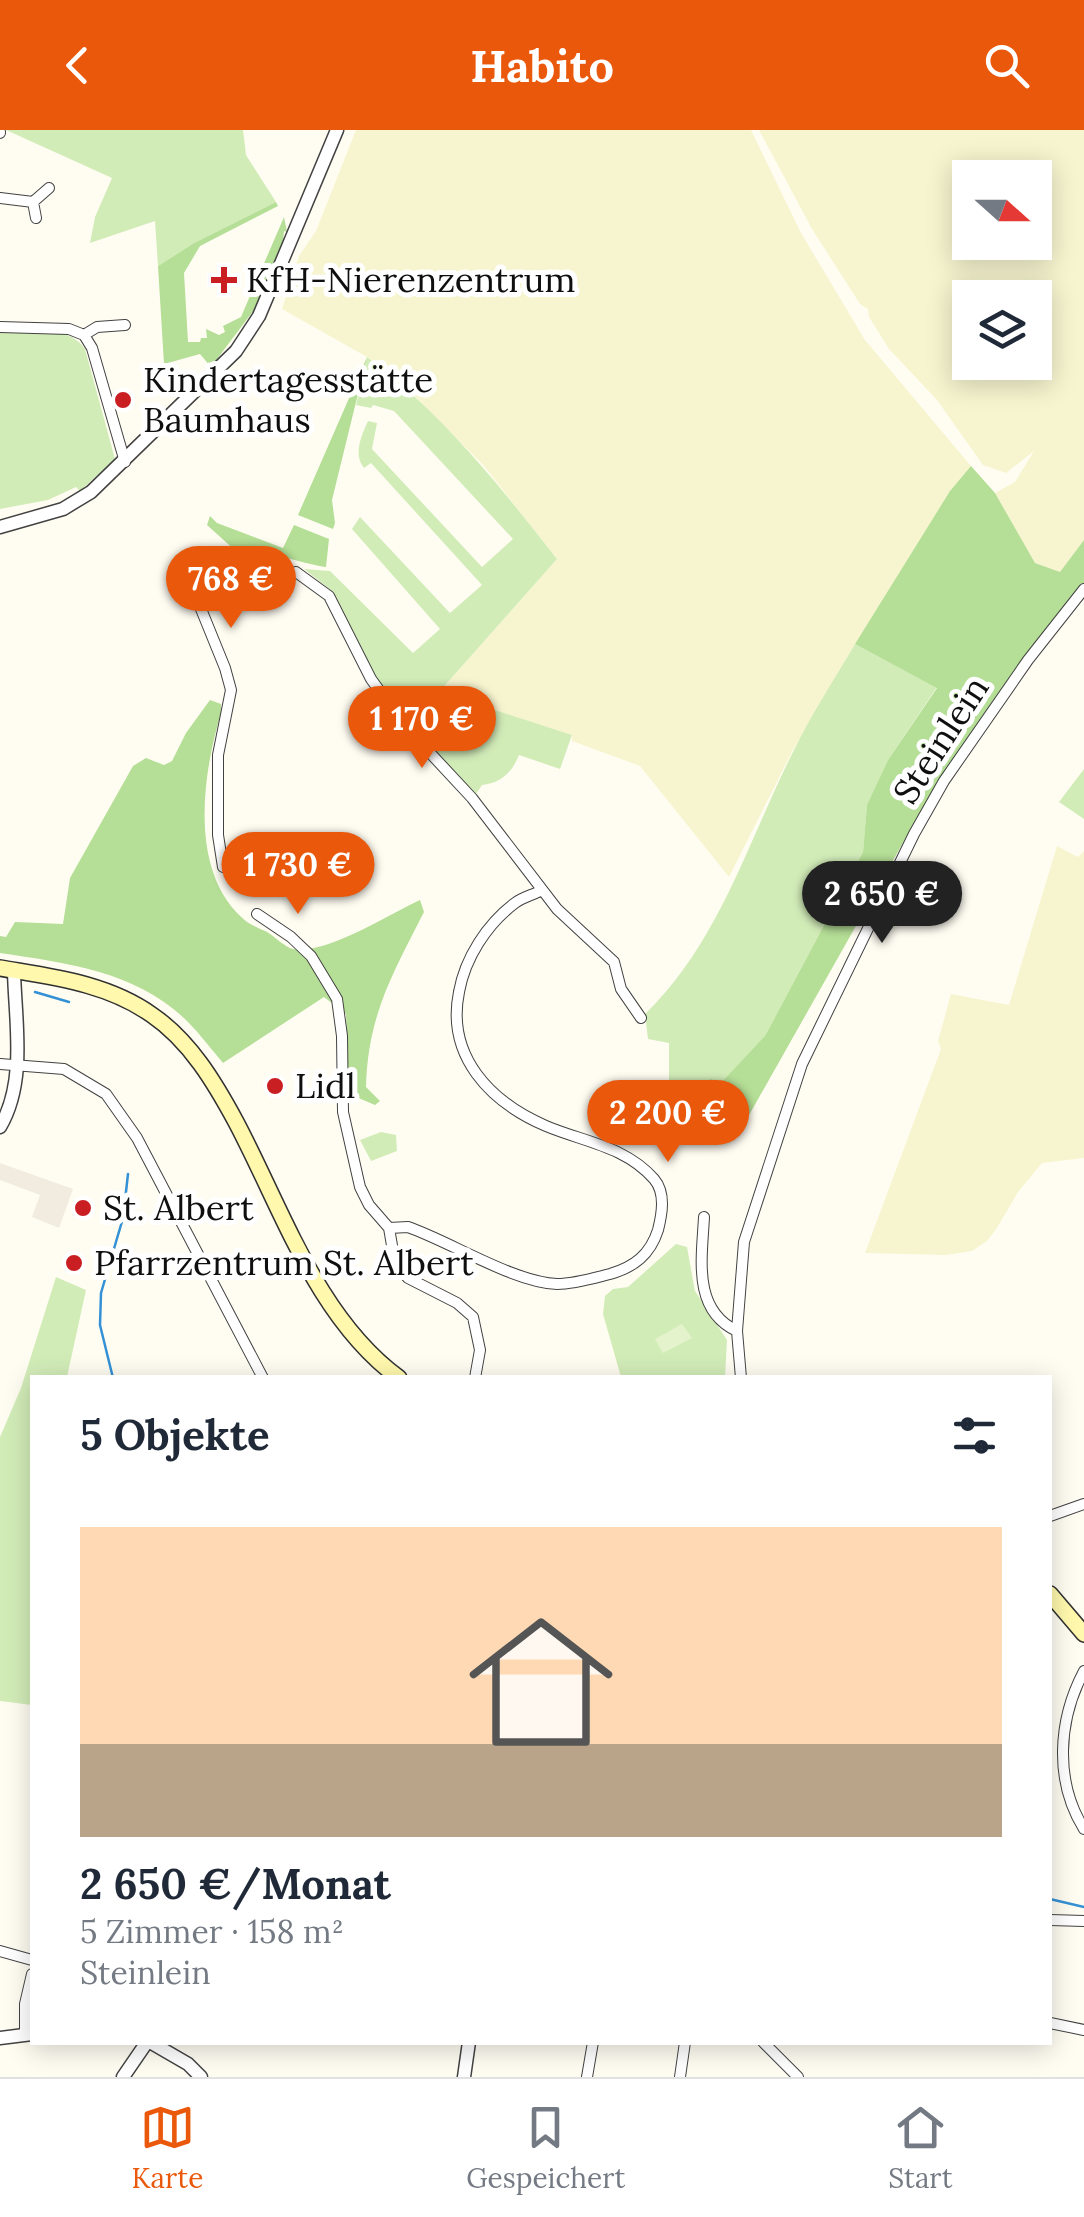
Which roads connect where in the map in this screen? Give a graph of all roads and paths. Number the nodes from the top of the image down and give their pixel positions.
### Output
1 (337, 130) edge
2 (49, 188) dead end
3 (0, 198) edge
4 (33, 202) junction
5 (36, 218) dead end
6 (125, 325) dead end
7 (0, 326) edge
8 (84, 335) junction
9 (125, 462) junction
10 (0, 526) edge
11 (296, 572) dead end
12 (1084, 588) edge
13 (200, 609) dead end
14 (224, 867) dead end
15 (542, 890) junction
16 (256, 914) dead end
17 (7, 969) edge
18 (641, 1018) dead end
19 (0, 1064) edge
20 (17, 1065) junction
21 (0, 1127) edge
22 (704, 1217) dead end
23 (389, 1228) junction
24 (738, 1331) junction
25 (261, 1375) edge
26 (396, 1375) edge
27 (475, 1375) edge
28 (741, 1375) edge
29 (1084, 1504) edge
30 (1052, 1515) edge
31 (1052, 1596) edge
32 (1084, 1634) edge
33 (1084, 1671) edge
34 (1084, 1830) edge
35 (1052, 1920) edge
36 (1084, 1921) edge
37 (0, 1951) edge
38 (30, 1959) edge
39 (30, 1983) edge
40 (1052, 2024) edge
41 (1084, 2030) edge
42 (29, 2034) edge
43 (0, 2038) edge
44 (146, 2045) edge
45 (153, 2045) edge
46 (469, 2045) edge
47 (592, 2045) edge
48 (685, 2045) edge
49 (765, 2045) edge
50 (123, 2077) edge
51 (200, 2077) edge
52 (464, 2077) edge
53 (587, 2077) edge
54 (680, 2077) edge
55 (798, 2077) edge

1 - 9 street
2 - 4 street
3 - 4 street
4 - 5 street
6 - 8 street
7 - 8 street
8 - 9 street
9 - 10 street
11 - 15 street
12 - 24 street, Steinlein
13 - 14 street
15 - 18 street
15 - 23 street
16 - 23 street
17 - 20 street
17 - 26 main road
19 - 20 street
20 - 21 street
20 - 25 street
22 - 24 street
23 - 27 street
24 - 28 street, Steinlein
29 - 30 street
31 - 32 main road
33 - 34 street
35 - 36 street
37 - 38 street
39 - 42 street
40 - 41 street
42 - 43 street
44 - 50 street
45 - 51 street
46 - 52 street
47 - 53 street
48 - 54 street
49 - 55 street

